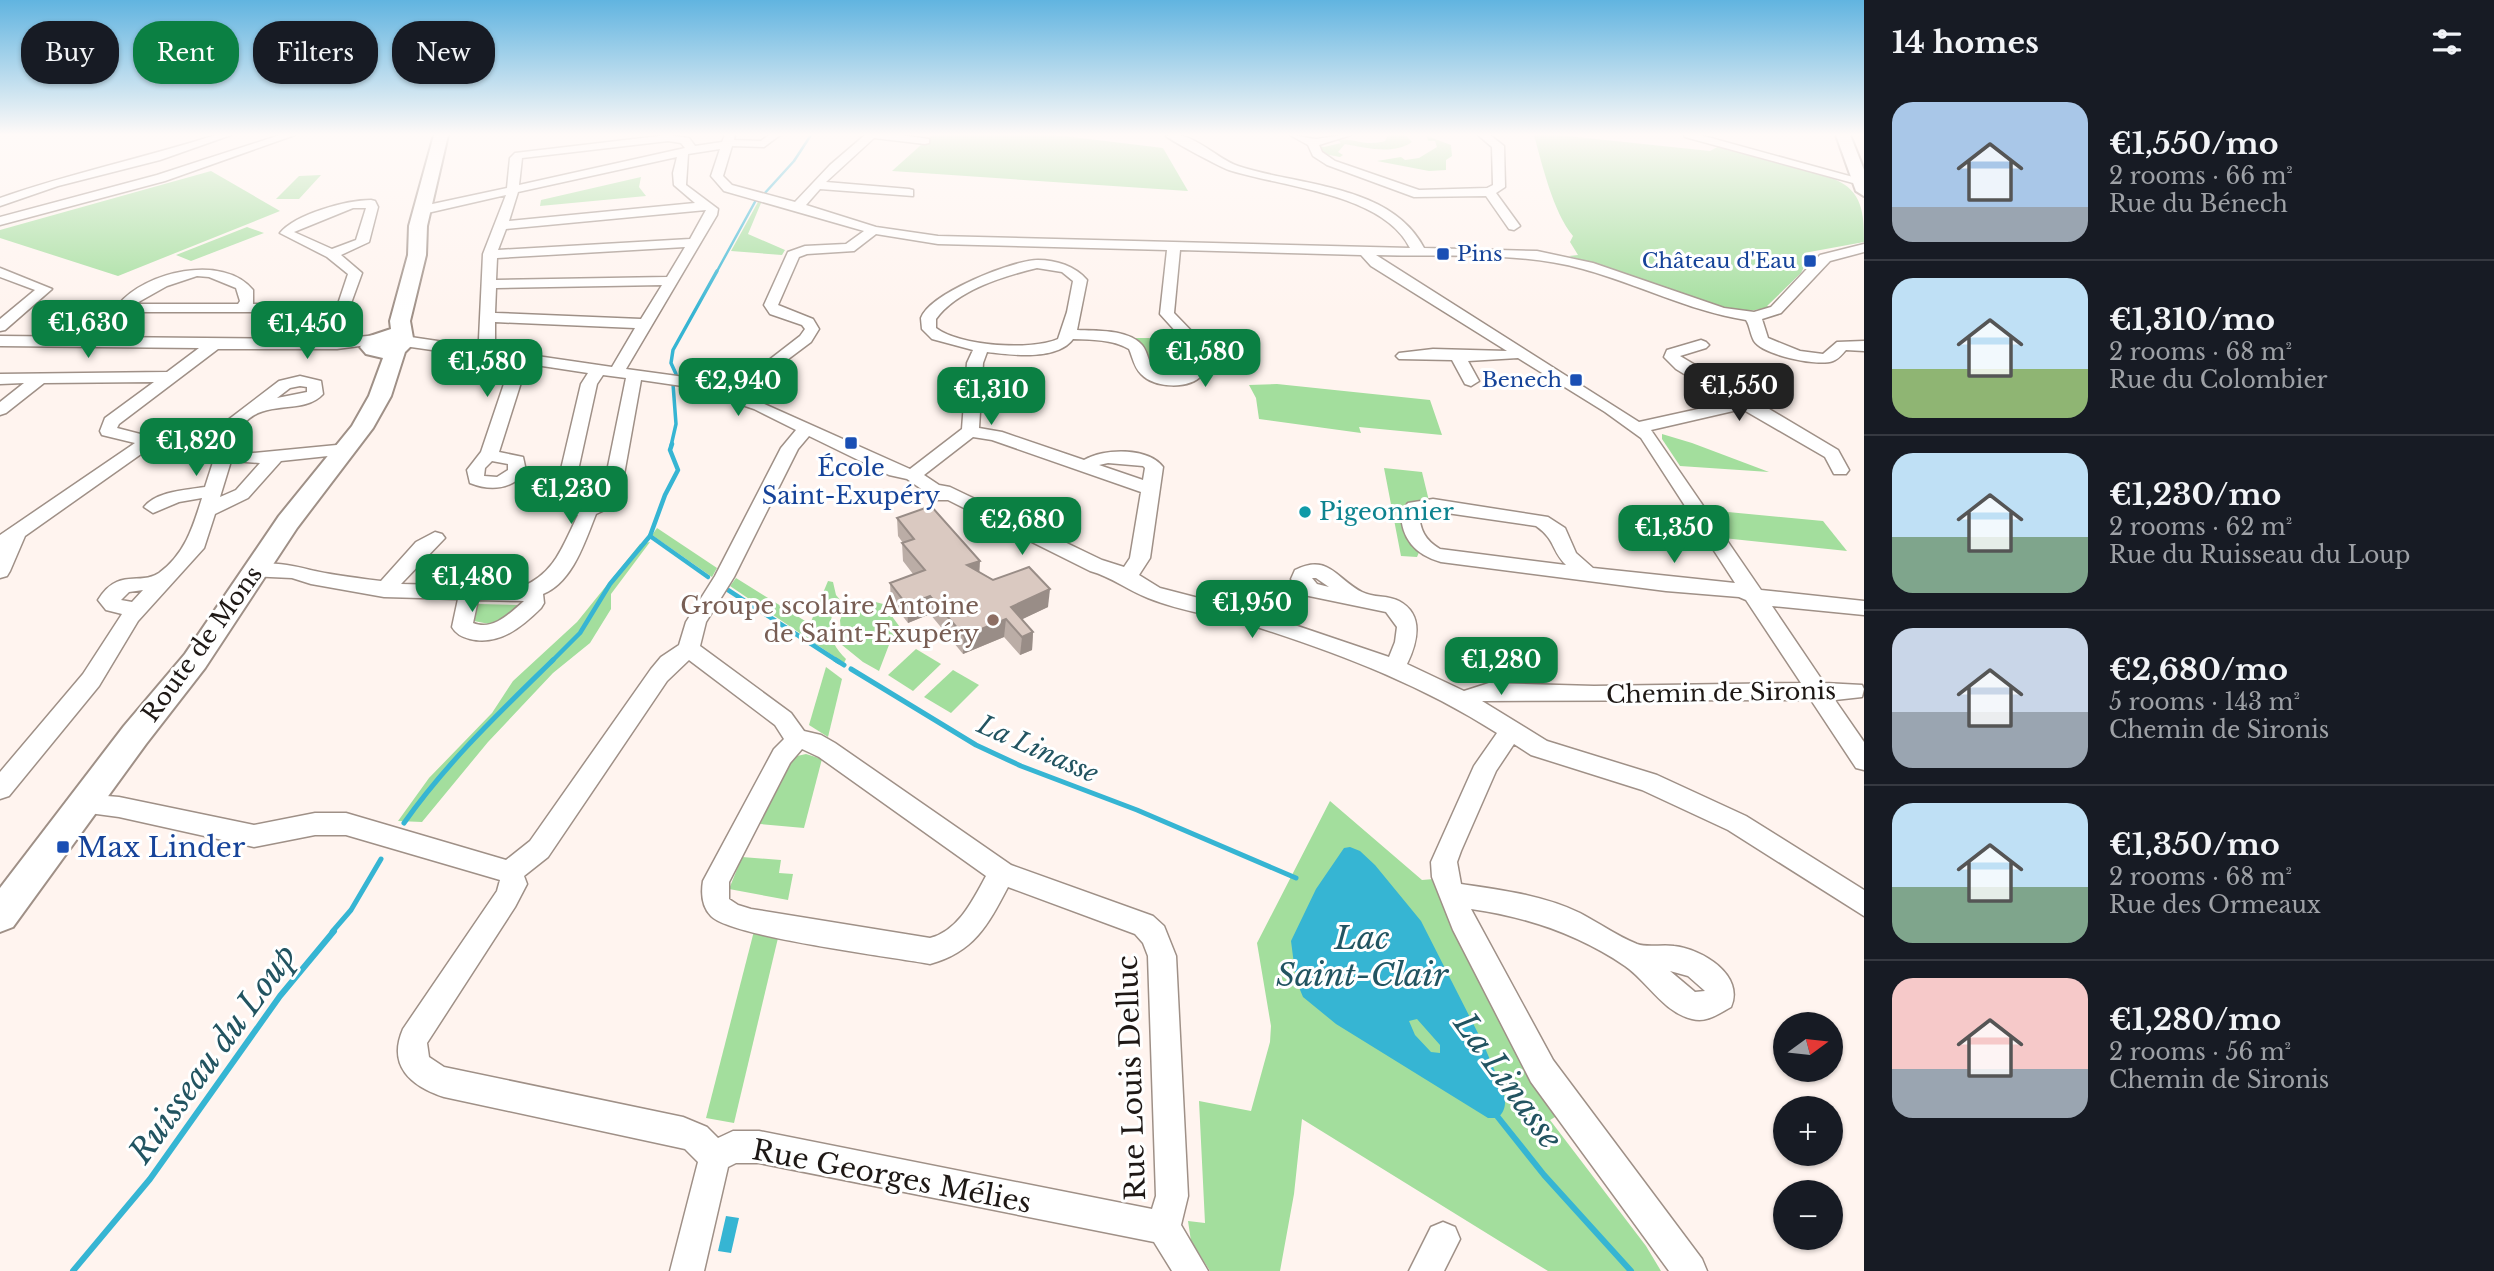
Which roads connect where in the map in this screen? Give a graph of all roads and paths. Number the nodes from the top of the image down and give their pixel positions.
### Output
1 (23, 194) edge
2 (102, 194) edge
3 (427, 194) edge
4 (497, 194) edge
5 (512, 194) edge
6 (688, 194) edge
7 (751, 194) edge
8 (809, 194) edge
9 (1339, 194) edge
10 (1418, 194) edge
11 (1491, 194) edge
12 (0, 202) edge
13 (708, 205) junction
14 (797, 206) junction
15 (423, 210) junction
16 (39, 212) junction
17 (1387, 214) junction
18 (0, 224) edge
19 (499, 226) junction
20 (1514, 226) dead end
21 (873, 230) junction
22 (694, 243) junction
23 (1041, 243) junction
24 (1174, 246) junction
25 (1417, 249) junction
26 (1364, 250) junction
27 (1861, 250) edge
28 (332, 254) junction
29 (490, 254) junction
30 (1042, 264) junction
31 (0, 272) edge
32 (670, 281) junction
33 (489, 284) junction
34 (0, 308) edge
35 (24, 308) junction
36 (242, 308) junction
37 (344, 308) junction
38 (1750, 316) junction
39 (489, 317) junction
40 (644, 324) junction
41 (0, 327) edge
42 (1068, 334) junction
43 (0, 341) edge
44 (214, 344) junction
45 (332, 344) junction
46 (1701, 345) dead end
47 (392, 346) junction
48 (982, 346) junction
49 (1864, 346) edge
50 (470, 352) junction
51 (1520, 353) junction
52 (1457, 354) junction
53 (1404, 356) dead end
54 (522, 365) junction
55 (596, 373) junction
56 (625, 373) junction
57 (764, 375) junction
58 (0, 379) edge
59 (40, 379) junction
60 (1471, 381) dead end
61 (164, 382) junction
62 (741, 399) junction
63 (1744, 402) junction
64 (760, 406) junction
65 (253, 407) dead end
66 (0, 410) edge
67 (1637, 427) junction
68 (813, 431) junction
69 (970, 431) junction
70 (146, 443) junction
71 (346, 449) junction
72 (216, 454) junction
73 (489, 455) dead end
74 (274, 458) junction
75 (1087, 466) junction
76 (1840, 470) dead end
77 (913, 475) junction
78 (1151, 489) junction
79 (213, 491) junction
80 (153, 507) dead end
81 (208, 510) junction
82 (589, 510) junction
83 (18, 532) junction
84 (435, 538) dead end
85 (0, 544) edge
86 (262, 562) junction
87 (0, 571) edge
88 (1588, 575) junction
89 (1127, 578) junction
90 (164, 580) junction
91 (384, 590) junction
92 (533, 591) junction
93 (469, 593) junction
94 (1751, 594) junction
95 (1356, 598) dead end
96 (1864, 608) edge
97 (136, 610) junction
98 (689, 649) junction
99 (1395, 667) junction
100 (1854, 691) dead end
101 (1818, 692) junction
102 (1466, 702) junction
103 (1509, 733) junction
104 (797, 740) junction
105 (1864, 761) edge
106 (0, 789) edge
107 (83, 804) junction
108 (510, 872) junction
109 (1002, 873) junction
110 (1858, 892) edge
111 (1452, 895) junction
112 (0, 916) edge
113 (1636, 958) dead end
114 (715, 1157) junction
115 (1164, 1228) junction
116 (1443, 1239) dead end
117 (687, 1271) edge
118 (1191, 1271) edge
119 (1426, 1271) edge
120 (1690, 1271) edge

1 - 12 street
2 - 16 street
3 - 15 main road, Route de Mons
4 - 15 street
5 - 19 street
6 - 13 street
7 - 14 street
8 - 14 street
9 - 17 street
10 - 17 street
11 - 20 street
12 - 16 street
13 - 19 street
13 - 22 street
14 - 21 street
15 - 47 main road, Route de Mons
16 - 18 street
17 - 25 street
19 - 29 street
21 - 23 street
21 - 57 street
22 - 29 street
22 - 32 street
23 - 24 street
23 - 30 street
24 - 26 street
24 - 42 street
25 - 26 street
25 - 38 street
26 - 51 street
27 - 38 street
28 - 28 street
28 - 37 street
29 - 33 street
30 - 42 street
30 - 48 street
31 - 35 street
32 - 33 street
32 - 40 street
33 - 39 street
34 - 35 street
35 - 41 street
36 - 36 street
36 - 37 street
37 - 45 street
38 - 49 street
39 - 40 street
39 - 50 street
40 - 56 street
42 - 48 street
43 - 44 street
44 - 45 street
44 - 61 street
45 - 47 street
46 - 63 street
47 - 50 street
47 - 54 street
47 - 71 main road, Route de Mons
48 - 69 street
50 - 55 street
51 - 52 street
51 - 67 street
52 - 53 street
52 - 60 street
54 - 55 street
54 - 73 street
55 - 56 street
55 - 82 street
56 - 62 street
56 - 82 street
57 - 62 street
57 - 64 street
58 - 59 street
59 - 61 street
59 - 66 street
61 - 70 street
62 - 64 street
63 - 67 street
63 - 76 street
64 - 68 street
65 - 72 street
67 - 94 street
68 - 77 street
68 - 98 street
69 - 75 street
69 - 77 street
70 - 72 street
70 - 83 street
71 - 74 street
71 - 86 main road, Route de Mons
72 - 74 street
72 - 79 street
74 - 81 street
75 - 78 street
75 - 78 street
77 - 89 street
78 - 89 street
79 - 80 street
79 - 81 street
81 - 90 street
82 - 92 street
83 - 85 street
83 - 87 street
84 - 91 street
86 - 91 street
86 - 107 main road, Route de Mons
88 - 88 street
88 - 94 street
89 - 99 street
90 - 97 street
90 - 97 street
91 - 93 street
92 - 93 street
92 - 93 street
94 - 96 street
94 - 101 street
95 - 99 street
97 - 106 street
98 - 104 street
98 - 108 street
99 - 102 street
100 - 101 street, Chemin de Sironis
101 - 102 street, Chemin de Sironis
101 - 105 street
102 - 103 street
103 - 110 street
103 - 111 street
104 - 109 street, Rue Louis Delluc
104 - 109 street
107 - 108 street
107 - 112 main road, Route de Mons
108 - 114 street, Rue Georges Mélies
109 - 115 street, Rue Louis Delluc
111 - 113 street
111 - 120 street
114 - 115 street, Rue Georges Mélies
114 - 117 street
115 - 118 street
116 - 119 street

